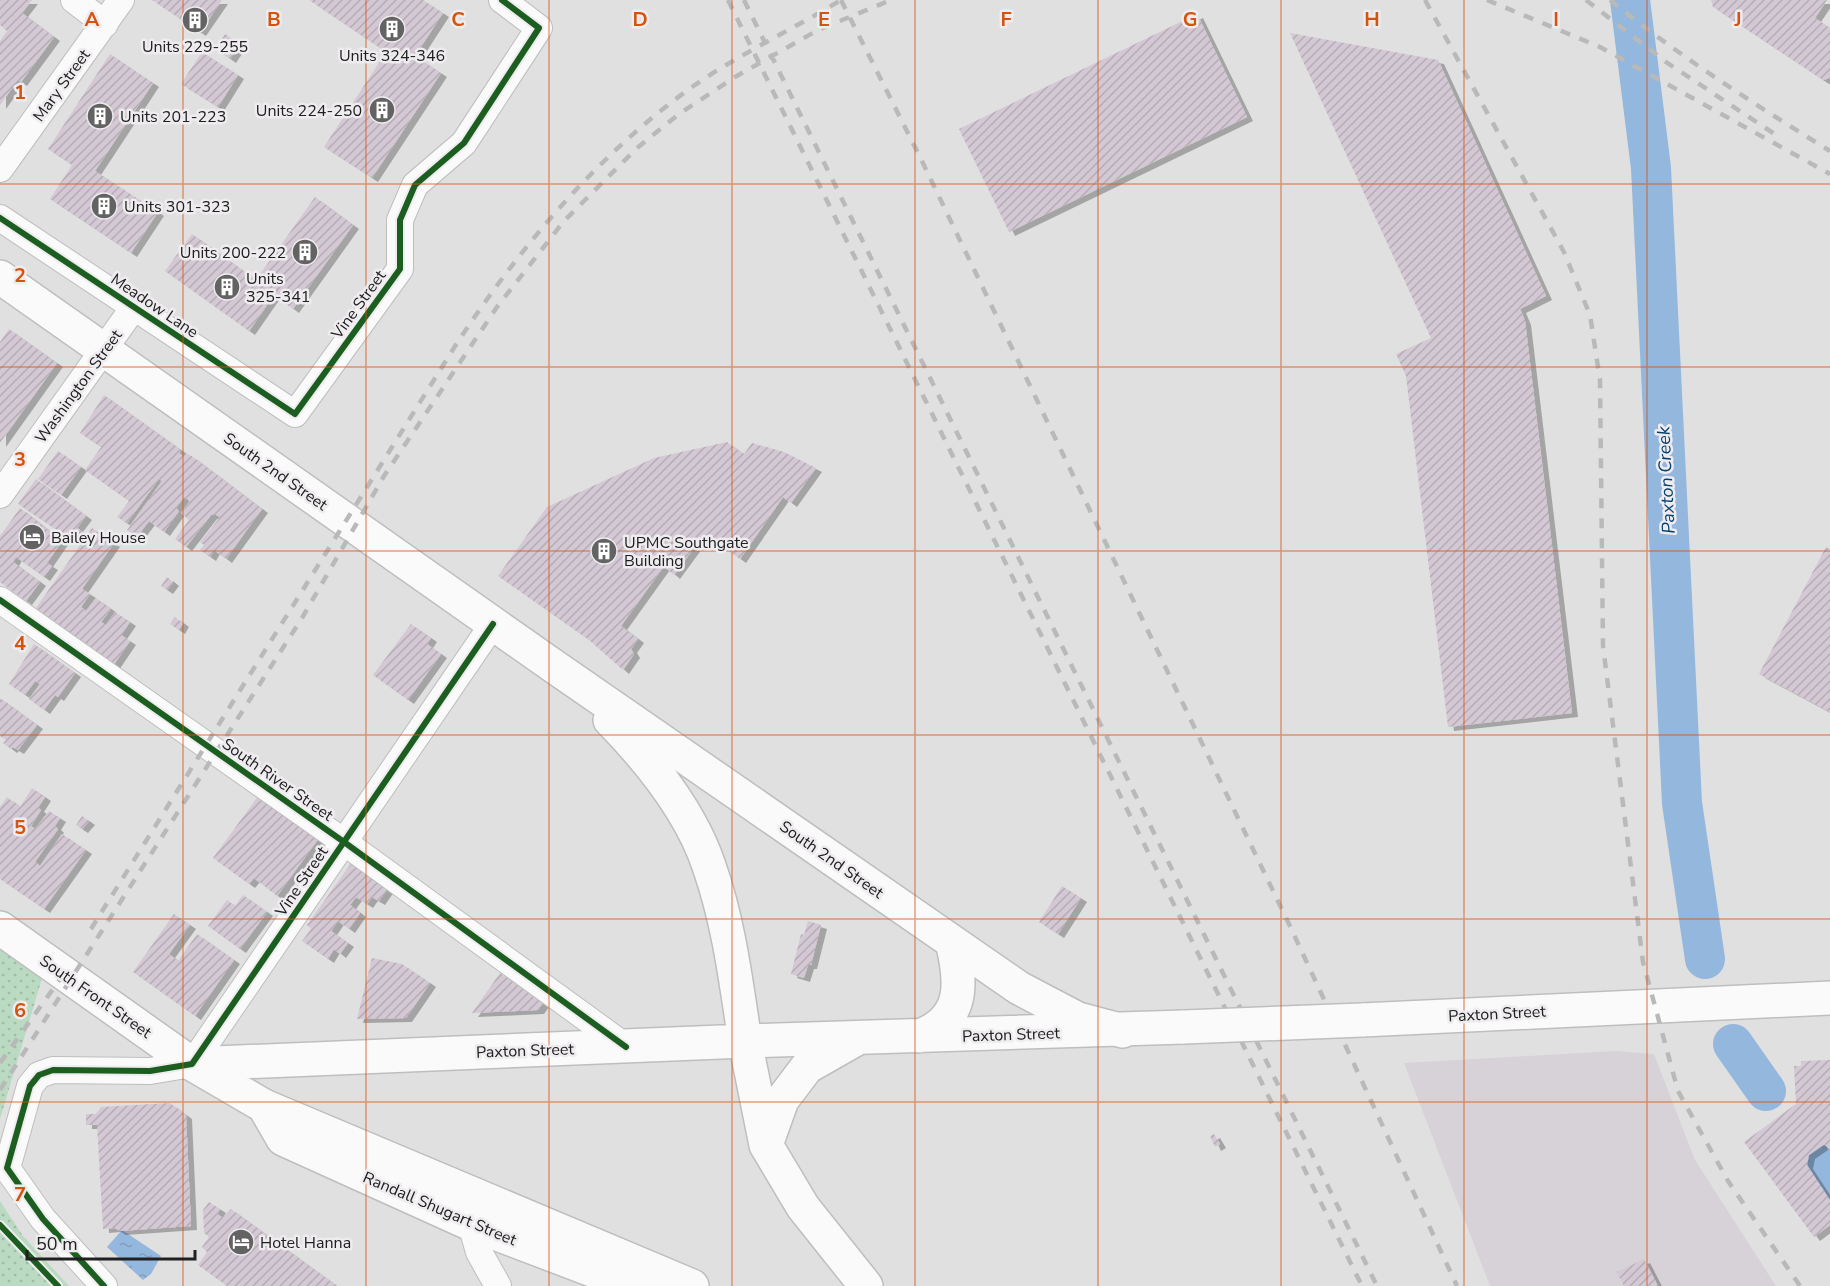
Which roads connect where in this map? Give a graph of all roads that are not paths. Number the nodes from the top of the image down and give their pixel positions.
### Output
1 (74, 0) edge
2 (120, 0) edge
3 (502, 0) edge
4 (105, 24) junction
5 (0, 169) edge
6 (0, 218) edge
7 (0, 277) edge
8 (134, 307) junction
9 (104, 350) junction
10 (295, 414) joint
11 (0, 495) edge
12 (0, 600) edge
13 (493, 624) junction
14 (552, 665) junction
15 (344, 842) junction
16 (0, 928) edge
17 (952, 942) junction
18 (1830, 998) edge
19 (1123, 1031) junction
20 (920, 1036) junction
21 (858, 1038) junction
22 (745, 1041) junction
23 (626, 1047) junction
24 (192, 1064) junction
25 (264, 1106) junction
26 (766, 1145) junction
27 (471, 1224) junction
28 (105, 1286) edge
29 (498, 1286) edge
30 (634, 1286) edge
31 (692, 1286) edge
32 (866, 1286) edge

1 - 4 street
2 - 4 street, Mary Street
3 - 10 street, Vine Street
4 - 5 street, Mary Street
6 - 8 street, Meadow Lane
7 - 9 main road, South 2nd Street
8 - 9 street, Washington Street
8 - 10 street, Meadow Lane
9 - 11 street, Washington Street
9 - 13 main road, South 2nd Street
12 - 15 street, South River Street
13 - 14 main road, South 2nd Street
13 - 15 street, Vine Street
14 - 17 main road, South 2nd Street
14 - 22 main road, South 2nd Street
15 - 23 street, South River Street
15 - 24 street, Vine Street
16 - 24 main road, South Front Street
17 - 19 main road, South 2nd Street
17 - 20 main road
18 - 19 main road, Paxton Street, bridge
19 - 20 main road, Paxton Street
20 - 21 main road, Paxton Street
21 - 22 main road, Paxton Street
21 - 26 main road
22 - 23 main road, Paxton Street
22 - 26 main road, South 2nd Street
23 - 24 main road, Paxton Street
24 - 25 main road, South Front Street
24 - 28 street
25 - 27 main road, Randall Shugart Street
25 - 31 main road, South Front Street
26 - 32 main road, South 2nd Street
27 - 29 street
27 - 30 main road, Randall Shugart Street

